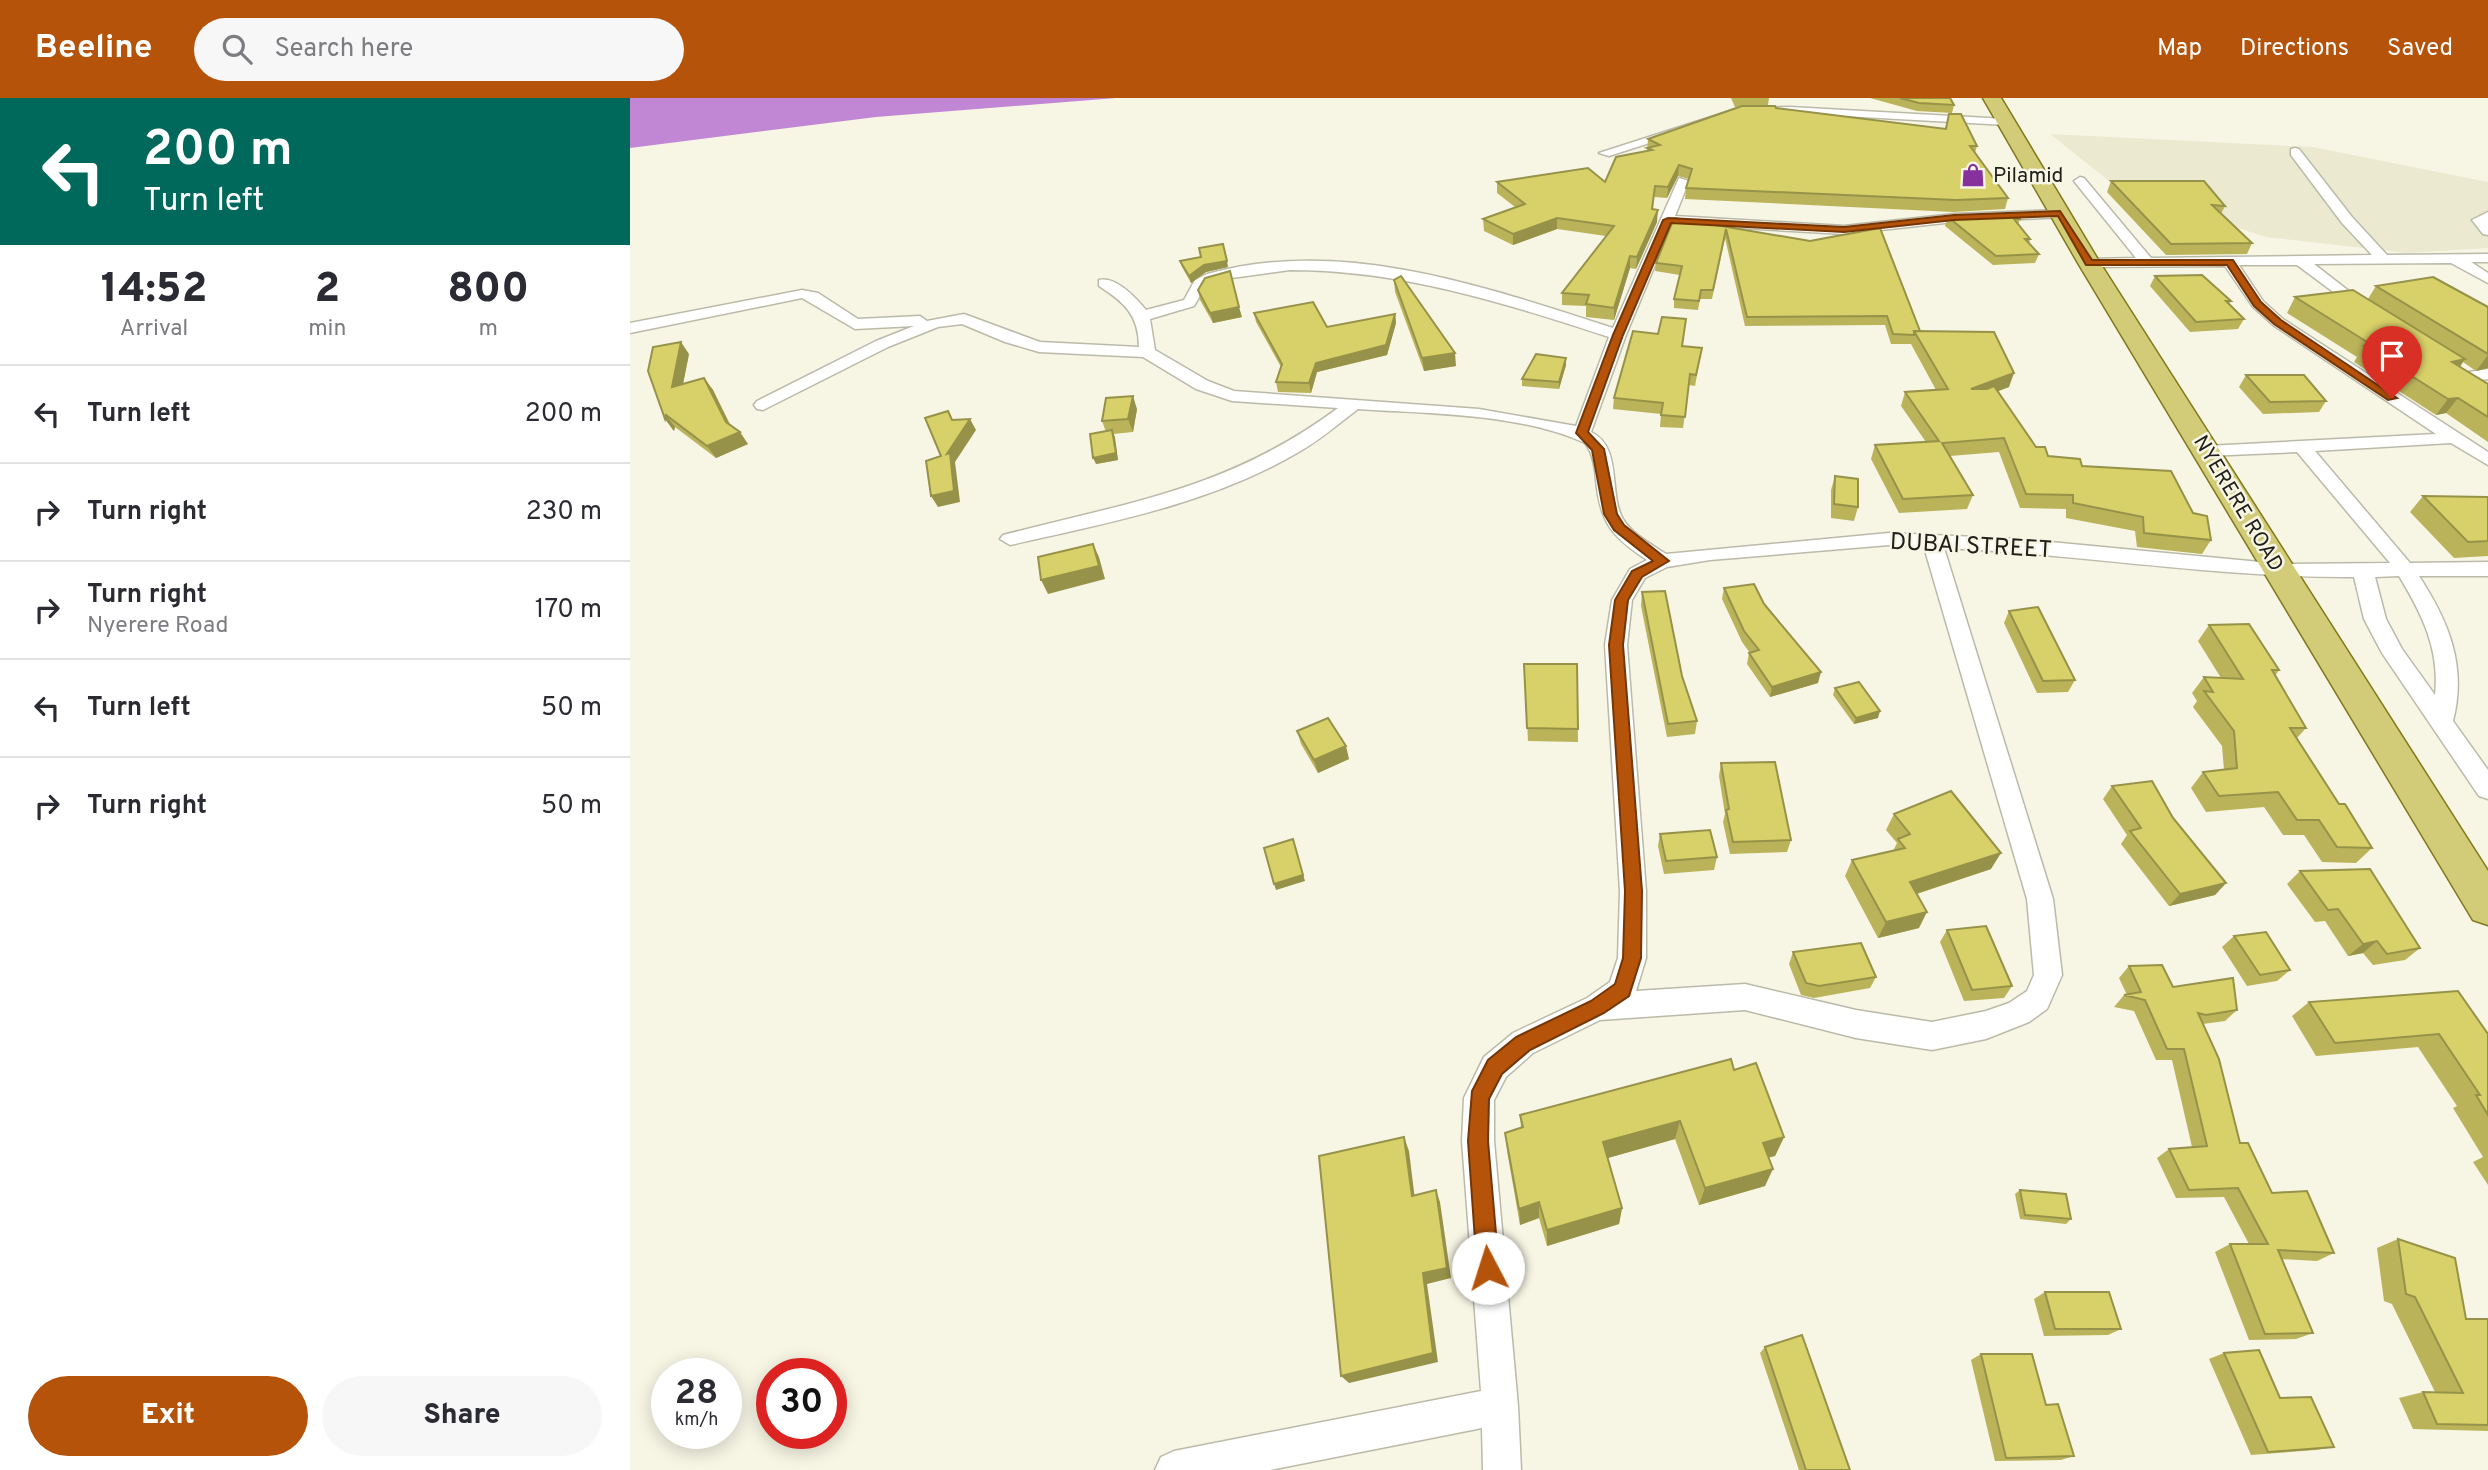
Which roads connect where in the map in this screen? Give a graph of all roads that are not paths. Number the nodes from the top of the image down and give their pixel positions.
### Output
1 (1999, 110) edge
2 (2295, 152) dead end
3 (1605, 153) dead end
4 (1684, 181) edge
5 (2080, 181) dead end
6 (2060, 214) junction
7 (2488, 216) edge
8 (1668, 220) junction
9 (2488, 232) edge
10 (2453, 258) junction
11 (2488, 258) edge
12 (2384, 260) junction
13 (2301, 261) junction
14 (2147, 262) junction
15 (2230, 262) junction
16 (2090, 263) junction
17 (2488, 279) edge
18 (1104, 283) dead end
19 (1143, 316) junction
20 (2376, 318) edge
21 (935, 323) junction
22 (630, 328) edge
23 (1618, 335) junction
24 (1147, 352) junction
25 (2488, 373) edge
26 (2488, 388) edge
27 (763, 405) dead end
28 (1353, 405) junction
29 (1582, 433) junction
30 (2454, 438) junction
31 (2301, 445) junction
32 (2207, 451) junction
33 (2488, 460) edge
34 (1010, 539) dead end
35 (1932, 540) junction
36 (1662, 561) junction
37 (2488, 569) edge
38 (2281, 571) junction
39 (2363, 571) junction
40 (2406, 571) junction
41 (2442, 720) junction
42 (2488, 789) edge
43 (2488, 907) edge
44 (1598, 1007) junction
45 (1500, 1406) junction
46 (1174, 1470) edge
47 (1502, 1470) edge

1 - 3 street
1 - 6 main road, NYERERE ROAD
2 - 12 street
4 - 8 street
5 - 14 street
6 - 8 street
6 - 16 main road, NYERERE ROAD
7 - 9 street
8 - 23 street
10 - 11 street
10 - 12 street
10 - 17 street
12 - 13 street
13 - 15 street
13 - 20 street
14 - 15 street
14 - 16 street
15 - 30 street
16 - 32 main road, NYERERE ROAD
18 - 19 street
19 - 23 street
19 - 24 street
21 - 22 street
21 - 24 street
21 - 27 street
23 - 29 street
24 - 28 street
25 - 26 street
28 - 29 street
28 - 34 street
29 - 36 street
30 - 31 street
30 - 33 street
31 - 32 street
31 - 40 street
32 - 38 main road, NYERERE ROAD
35 - 36 street, DUBAI STREET
35 - 38 street, DUBAI STREET
35 - 44 street
36 - 44 street
37 - 40 street, DUBAI STREET
38 - 39 street, DUBAI STREET
38 - 43 main road, NYERERE ROAD
39 - 40 street, DUBAI STREET
39 - 41 street
40 - 41 street
41 - 42 street
44 - 45 street
45 - 46 street
45 - 47 street

